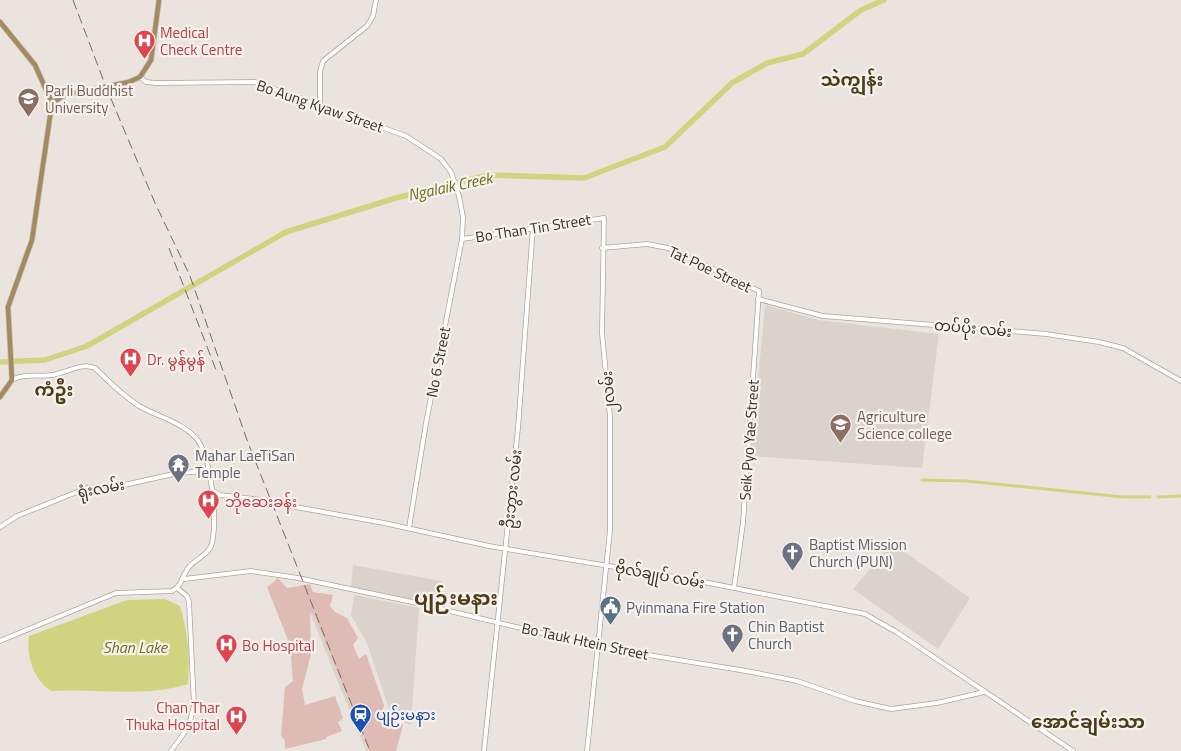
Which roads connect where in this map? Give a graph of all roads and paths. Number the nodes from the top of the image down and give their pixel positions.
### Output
1 (159, 0) edge
2 (376, 0) edge
3 (0, 22) edge
4 (140, 77) junction
5 (52, 103) junction
6 (320, 105) junction
7 (459, 196) joint
8 (604, 218) joint
9 (532, 227) junction
10 (462, 239) junction
11 (602, 248) junction
12 (759, 291) joint
13 (758, 299) junction
14 (12, 380) junction
15 (1181, 381) edge
16 (0, 397) edge
17 (208, 471) junction
18 (212, 490) junction
19 (0, 528) edge
20 (409, 528) junction
21 (506, 549) junction
22 (607, 566) junction
23 (184, 579) junction
24 (178, 588) junction
25 (734, 588) junction
26 (497, 622) junction
27 (0, 641) edge
28 (600, 647) junction
29 (984, 692) junction
30 (171, 751) edge
31 (484, 751) edge
32 (587, 751) edge
33 (1073, 751) edge

1 - 4 main road
2 - 6 street
3 - 5 main road
4 - 5 main road
4 - 6 street, Bo Aung Kyaw Street
5 - 14 main road
6 - 7 street, Bo Aung Kyaw Street
7 - 10 street, No 6 Street
8 - 9 street, Bo Than Tin Street
8 - 11 street, ၂လမ်း
9 - 10 street, Bo Than Tin Street
9 - 21 street, ဦးဘွား လမ်း
10 - 20 street, No 6 Street
11 - 12 street, Tat Poe Street
11 - 22 street, ၂လမ်း
12 - 13 street, Seik Pyo Yae Street
13 - 15 street, တပ်ပိုး လမ်း
13 - 25 street, Seik Pyo Yae Street
14 - 16 main road
14 - 17 street
17 - 18 street
17 - 19 street, ရုံးလမ်း
18 - 20 street, ဗိုလ်ချုပ် လမ်း
18 - 23 street
20 - 21 street, ဗိုလ်ချုပ် လမ်း
21 - 22 street, ဗိုလ်ချုပ် လမ်း
21 - 26 street, ဦးဘွား လမ်း
22 - 25 street, ဗိုလ်ချုပ် လမ်း
22 - 28 street, ၂လမ်း
23 - 24 street
23 - 26 street, Bo Tauk Htein Street
24 - 27 street
24 - 30 street
25 - 29 street, ဗိုလ်ချုပ် လမ်း
26 - 28 street, Bo Tauk Htein Street
26 - 31 street, ဦးဘွား လမ်း
28 - 29 street, Bo Tauk Htein Street
28 - 32 street, ၂လမ်း
29 - 33 street, ဗိုလ်ချုပ် လမ်း

